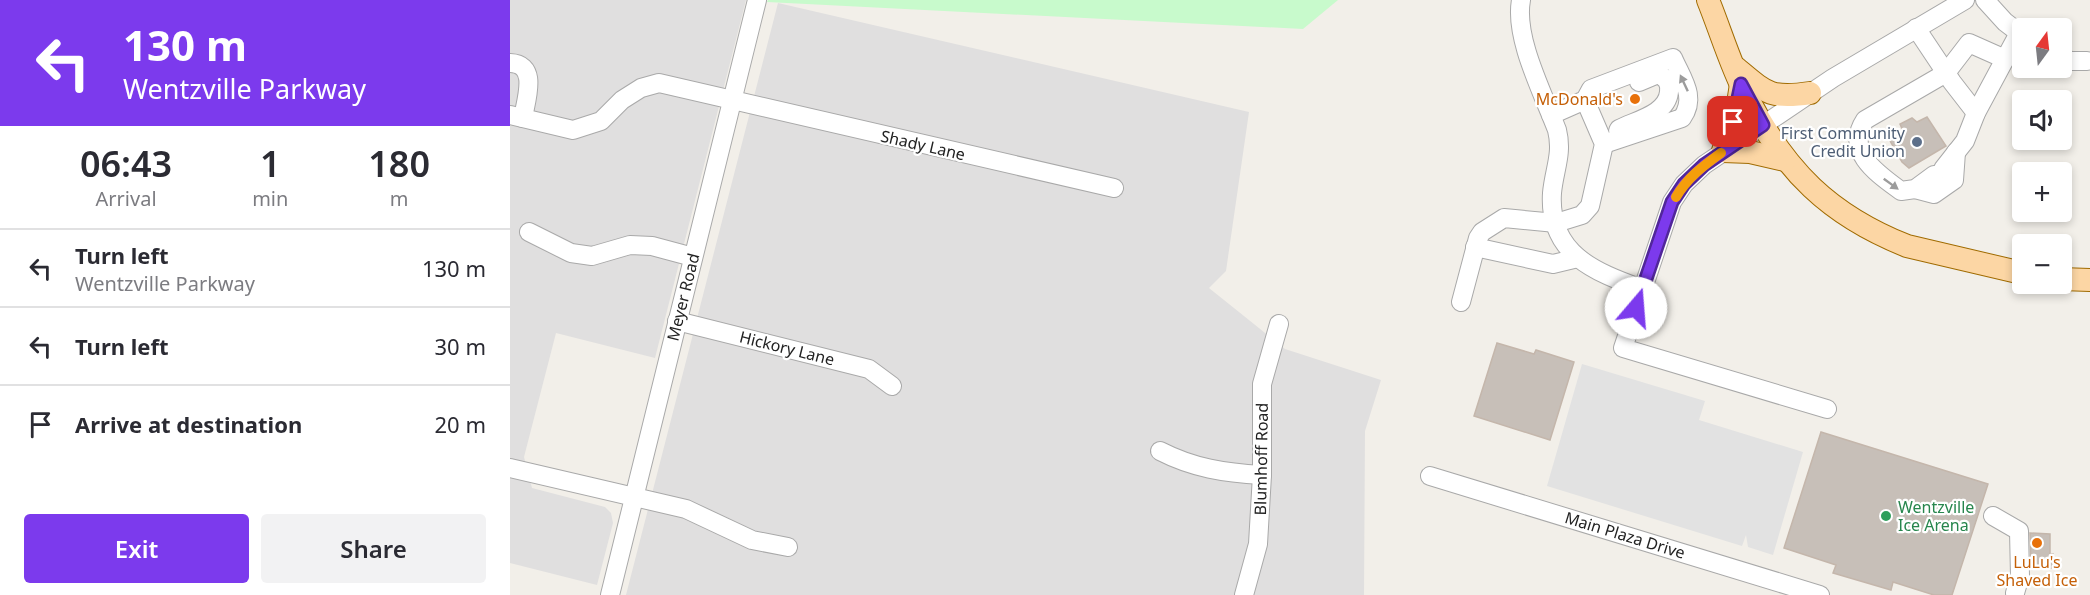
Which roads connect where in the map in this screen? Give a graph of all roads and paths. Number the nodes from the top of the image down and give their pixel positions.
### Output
1 (757, 0) edge
2 (1521, 0) edge
3 (1965, 0) edge
4 (1985, 0) edge
5 (1710, 3) edge
6 (2012, 27) edge
7 (1916, 28) junction
8 (2012, 48) edge
9 (2005, 59) junction
10 (2072, 61) edge
11 (2087, 61) dead end
12 (510, 63) edge
13 (1946, 73) junction
14 (1738, 76) junction
15 (1810, 93) junction
16 (1588, 95) junction
17 (732, 101) junction
18 (1976, 113) junction
19 (1551, 115) junction
20 (516, 116) edge
21 (1763, 125) junction
22 (1609, 143) junction
23 (1724, 152) junction
24 (1956, 152) junction
25 (1785, 160) junction
26 (1114, 188) dead end
27 (1915, 189) junction
28 (1556, 224) junction
29 (529, 232) dead end
30 (1475, 247) junction
31 (693, 256) junction
32 (1578, 258) junction
33 (2012, 271) edge
34 (2072, 279) edge
35 (2090, 280) edge
36 (1642, 289) junction
37 (1461, 302) dead end
38 (677, 321) junction
39 (1279, 324) dead end
40 (892, 386) dead end
41 (1827, 409) dead end
42 (1160, 451) dead end
43 (510, 468) edge
44 (1262, 475) junction
45 (1430, 476) dead end
46 (634, 498) junction
47 (1994, 516) dead end
48 (788, 547) dead end
49 (2015, 593) dead end
50 (610, 595) edge
51 (1244, 595) edge
52 (1820, 595) edge

1 - 17 street, Meyer Road
2 - 19 street
3 - 7 street
4 - 6 street
5 - 14 main road
7 - 13 street
7 - 15 street
8 - 9 street
9 - 13 street
9 - 18 street
10 - 11 street
12 - 20 street
13 - 18 street
13 -> 27 street
14 - 15 main road
14 - 21 main road
14 - 23 main road
15 - 21 street
16 - 19 street
16 - 22 street
22 -> 16 street
17 - 20 street, Shady Lane
17 - 26 street, Shady Lane
17 - 31 street, Meyer Road
18 - 24 street
19 - 28 street
21 - 23 street
21 - 25 main road
22 - 28 street
23 - 25 main road
23 - 36 street
24 - 27 street
24 - 27 street
25 - 33 main road
28 - 30 street
28 - 32 street
29 - 31 street
30 - 32 street
30 - 37 street
31 - 38 street, Meyer Road
32 - 36 street
34 - 35 main road
36 - 41 street
38 - 40 street, Hickory Lane
38 - 46 street, Meyer Road
39 - 44 street, Blumhoff Road
42 - 44 street
43 - 46 street
44 - 51 street, Blumhoff Road
45 - 52 street, Main Plaza Drive
46 - 48 street
46 - 50 street, Meyer Road
47 - 49 street

